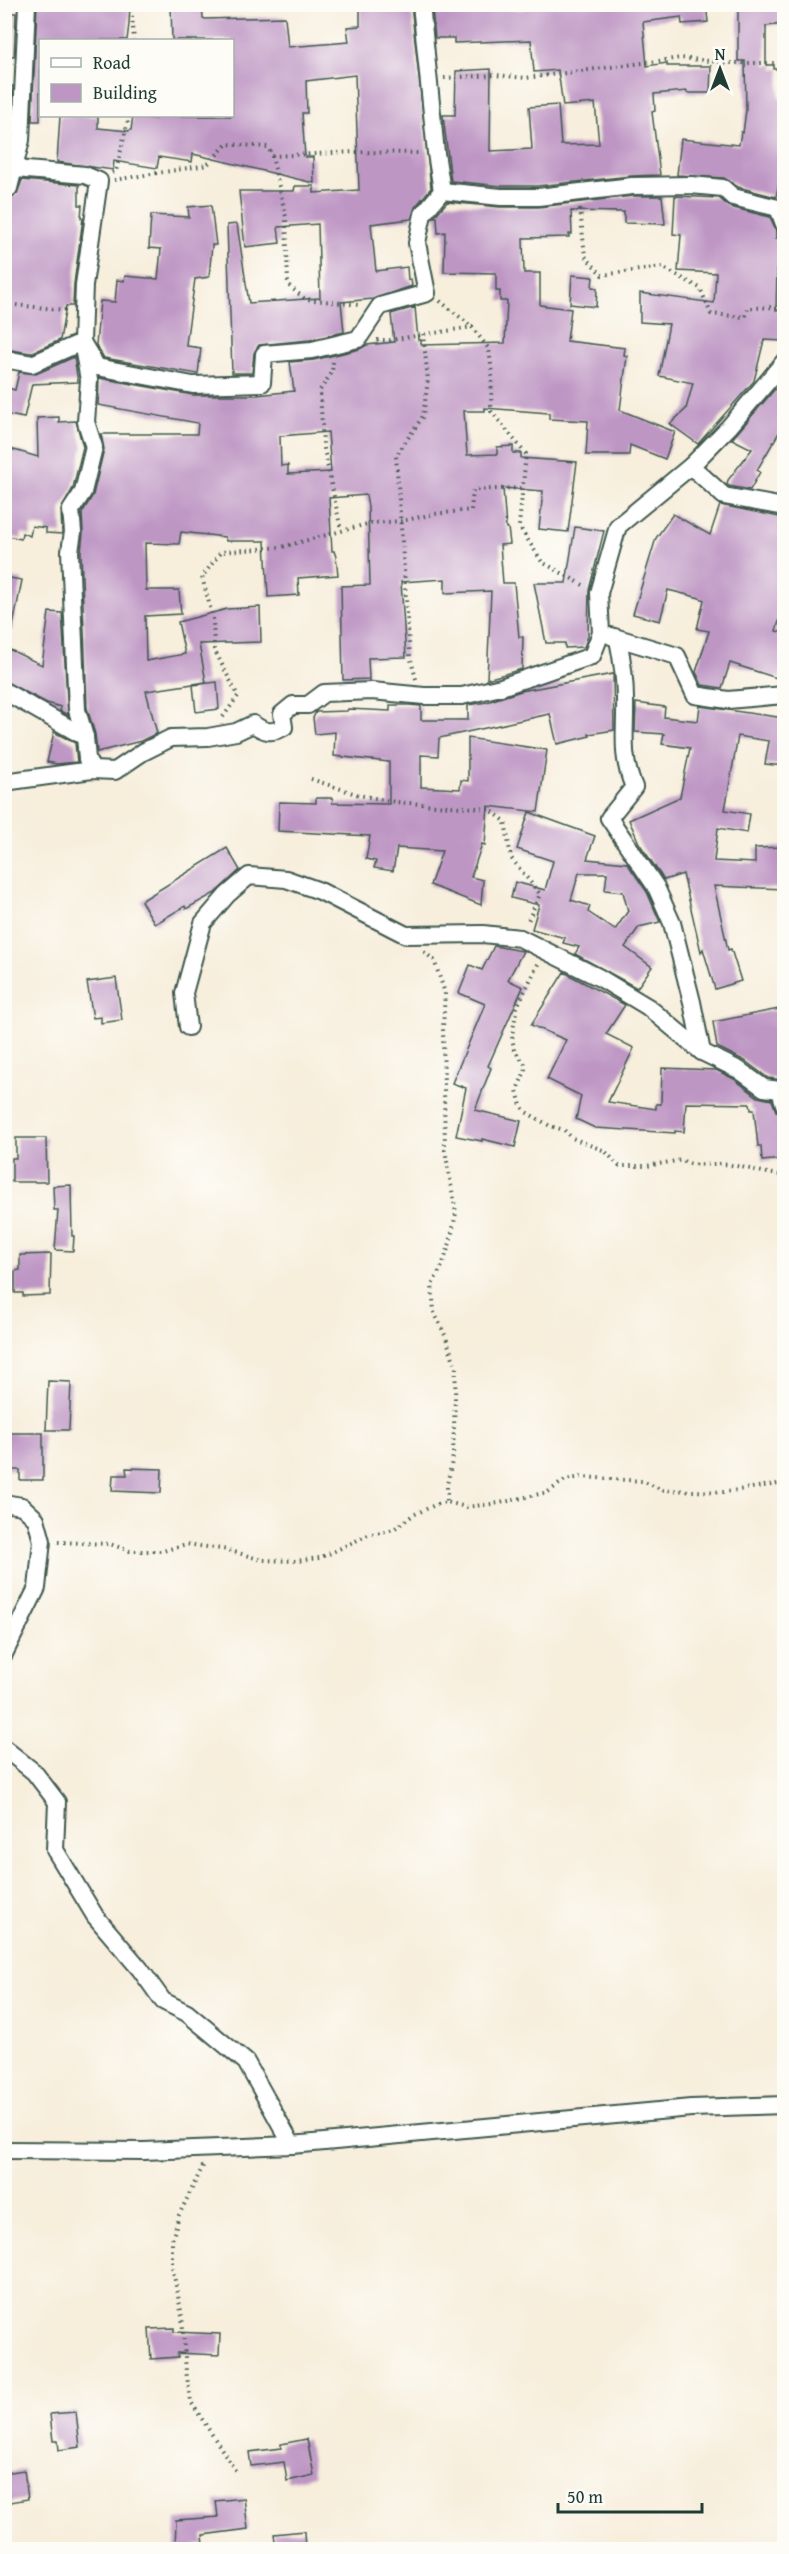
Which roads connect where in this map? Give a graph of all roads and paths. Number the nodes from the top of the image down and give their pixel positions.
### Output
1 (27, 4) edge
2 (131, 4) edge
3 (421, 4) edge
4 (134, 39) edge
5 (784, 63) edge
6 (429, 79) junction
7 (129, 117) edge
8 (435, 153) junction
9 (272, 156) junction
10 (15, 169) junction
11 (99, 181) junction
12 (4, 190) edge
13 (579, 190) junction
14 (442, 191) junction
15 (784, 224) edge
16 (427, 293) junction
17 (784, 302) edge
18 (4, 304) edge
19 (380, 306) junction
20 (84, 314) junction
21 (472, 327) junction
22 (423, 334) junction
23 (358, 339) junction
24 (82, 342) junction
25 (334, 346) junction
26 (4, 359) edge
27 (784, 362) edge
28 (691, 466) junction
29 (524, 488) junction
30 (784, 507) edge
31 (402, 521) junction
32 (341, 530) junction
33 (599, 593) junction
34 (601, 633) junction
35 (618, 639) junction
36 (4, 691) edge
37 (784, 695) edge
38 (424, 696) junction
39 (85, 737) junction
40 (208, 737) junction
41 (92, 770) junction
42 (311, 779) dead end
43 (4, 782) edge
44 (406, 935) junction
45 (520, 938) junction
46 (548, 952) junction
47 (188, 1027) dead end
48 (702, 1052) junction
49 (784, 1104) edge
50 (784, 1175) edge
51 (784, 1483) edge
52 (447, 1502) junction
53 (4, 1503) edge
54 (42, 1541) junction
55 (4, 1654) edge
56 (4, 1748) edge
57 (784, 2105) edge
58 (292, 2145) junction
59 (211, 2149) junction
60 (4, 2150) edge
61 (237, 2473) dead end

1 - 10 street
2 - 4 path
3 - 6 street
5 - 6 path
6 - 8 street
7 - 11 path
8 - 9 path
8 - 14 street
9 - 11 path
9 - 19 path
10 - 11 street
10 - 12 street
11 - 20 street
13 - 14 street
13 - 15 street
13 - 17 path
14 - 16 street
16 - 19 street
16 - 21 path
18 - 20 path
19 - 23 street
20 - 24 street
21 - 22 path
21 - 29 path
22 - 23 path
22 - 31 path
23 - 25 street
24 - 25 street
24 - 26 street
24 - 39 street
25 - 32 path
27 - 28 street
28 - 30 street
28 - 33 street
29 - 31 path
29 - 33 path
31 - 32 path
31 - 38 path
32 - 40 path
33 - 34 street
34 - 35 street
34 - 38 street
35 - 37 street
35 - 48 street
36 - 39 street
38 - 40 street
39 - 41 street
40 - 41 street
41 - 43 street
42 - 45 path
44 - 45 street
44 - 47 street
44 - 52 path
45 - 46 street
46 - 48 street
46 - 50 path
48 - 49 street
51 - 52 path
52 - 54 path
53 - 54 street
54 - 55 street
56 - 58 street
57 - 58 street
58 - 59 street
59 - 60 street
59 - 61 path

